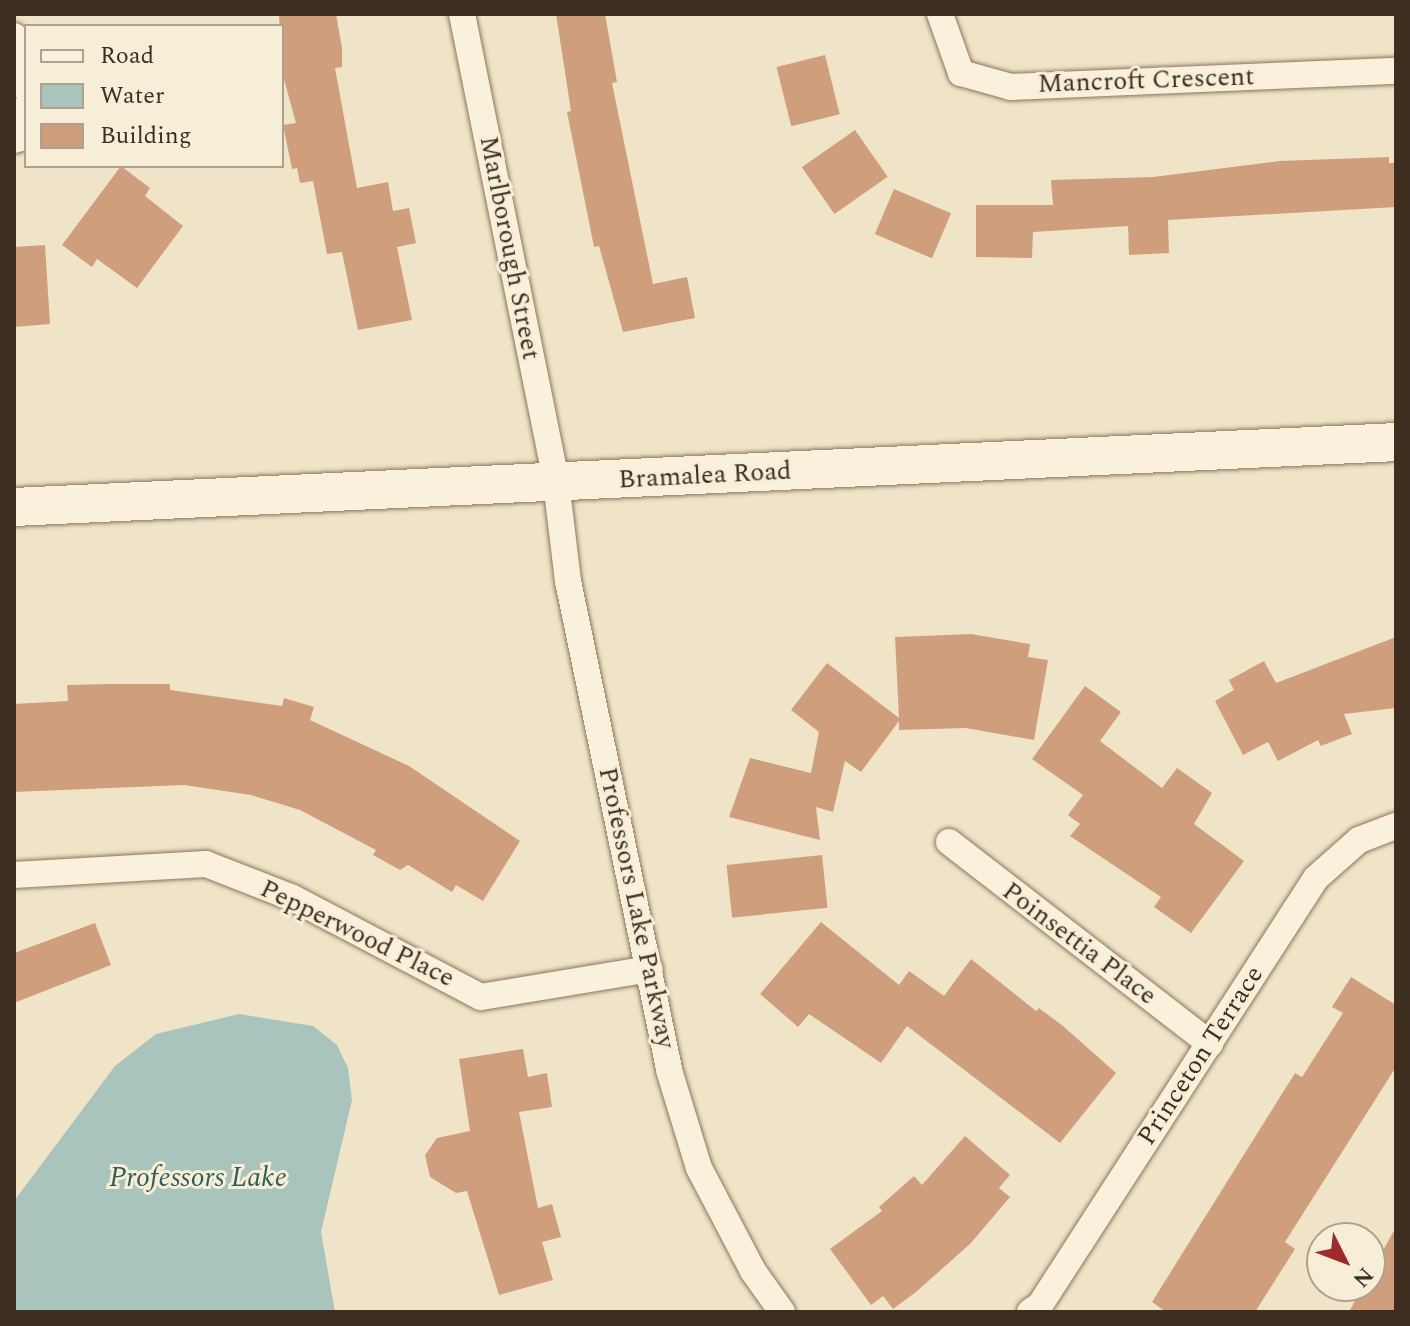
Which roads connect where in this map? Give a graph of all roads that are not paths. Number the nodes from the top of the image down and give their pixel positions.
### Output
1 (462, 14) edge
2 (940, 14) edge
3 (14, 36) edge
4 (1396, 71) edge
5 (24, 80) edge
6 (24, 119) edge
7 (14, 140) edge
8 (1396, 442) edge
9 (556, 482) junction
10 (14, 507) edge
11 (1396, 826) edge
12 (949, 842) dead end
13 (14, 875) edge
14 (650, 969) junction
15 (1210, 1044) junction
16 (782, 1312) edge
17 (1030, 1312) edge

1 - 9 street, Marlborough Street
2 - 4 street, Mancroft Crescent
3 - 5 street
6 - 7 street
8 - 9 main road, Bramalea Road
9 - 10 main road, Bramalea Road
9 - 14 street, Professors Lake Parkway
11 - 15 street, Princeton Terrace
12 - 15 street, Poinsettia Place
13 - 14 street, Pepperwood Place
14 - 16 street, Professors Lake Parkway
15 - 17 street, Princeton Terrace

